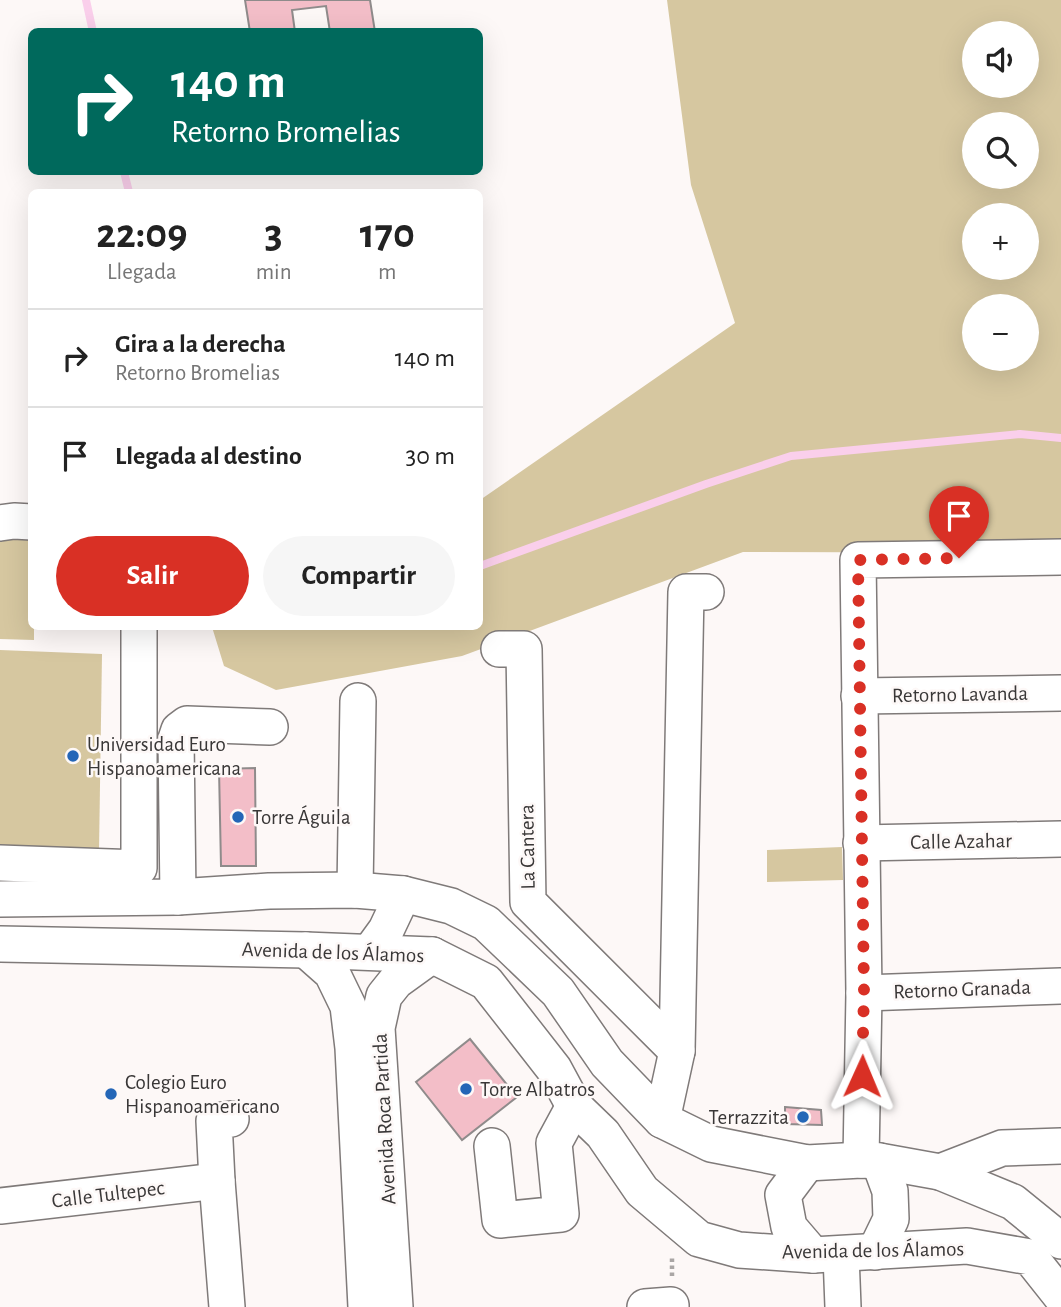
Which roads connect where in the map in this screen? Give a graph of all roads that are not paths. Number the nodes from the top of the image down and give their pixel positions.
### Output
1 (28, 522) edge
2 (0, 523) edge
3 (1061, 557) edge
4 (706, 592) dead end
5 (139, 630) edge
6 (499, 649) dead end
7 (1061, 693) edge
8 (859, 696) junction
9 (358, 701) dead end
10 (270, 727) dead end
11 (1061, 839) edge
12 (861, 843) junction
13 (0, 863) edge
14 (355, 890) junction
15 (403, 894) junction
16 (178, 897) junction
17 (0, 899) edge
18 (0, 944) edge
19 (306, 950) junction
20 (370, 952) junction
21 (432, 955) junction
22 (1061, 986) edge
23 (864, 992) junction
24 (677, 1051) junction
25 (574, 1106) junction
26 (231, 1119) dead end
27 (662, 1120) junction
28 (492, 1146) dead end
29 (1061, 1146) edge
30 (870, 1160) junction
31 (807, 1163) junction
32 (940, 1172) junction
33 (216, 1181) junction
34 (0, 1206) edge
35 (1061, 1241) edge
36 (843, 1254) junction
37 (1061, 1296) edge
38 (227, 1307) edge
39 (366, 1307) edge
40 (396, 1307) edge
41 (843, 1307) edge

1 - 2 street
3 - 8 street
4 - 24 street
5 - 13 street
6 - 24 street, La Cantera
7 - 8 street, Retorno Lavanda
8 - 12 street
9 - 14 street
10 - 16 street
11 - 12 street, Calle Azahar
12 - 23 street
14 - 15 street
14 - 16 street
15 - 20 street
15 - 27 street
16 - 17 street
18 - 19 street, Avenida de los Álamos
19 - 20 street, Avenida de los Álamos
19 - 39 street, Avenida Roca Partida
20 - 21 street, Avenida de los Álamos
21 - 25 street, Avenida de los Álamos
21 - 40 street, Avenida Roca Partida
22 - 23 street, Retorno Granada
23 - 30 street
24 - 27 street
25 - 28 street
25 - 36 street, Avenida de los Álamos
26 - 33 street
27 - 31 street
29 - 32 street
30 - 31 street
30 - 32 street
30 - 36 street
31 - 36 street
32 - 35 street
33 - 34 street, Calle Tultepec
33 - 38 street
36 - 37 street, Avenida de los Álamos
36 - 41 street

